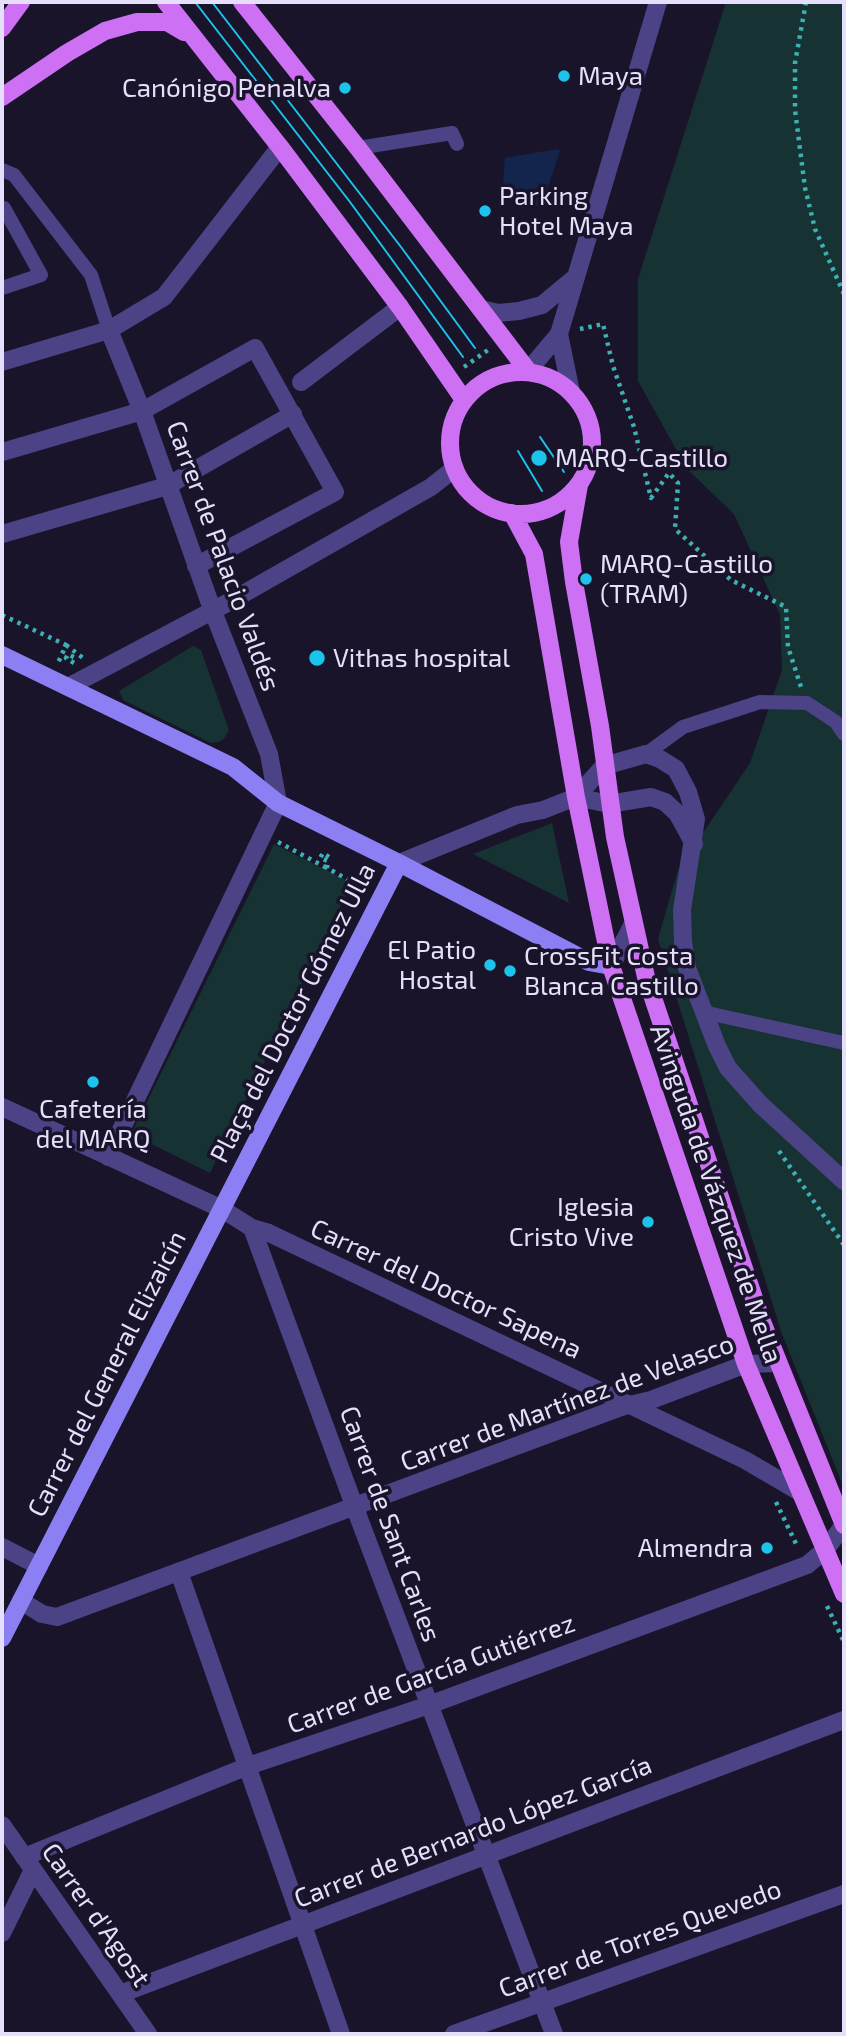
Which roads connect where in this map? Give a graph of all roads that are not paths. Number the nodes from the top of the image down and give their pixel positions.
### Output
1 (21, 2) edge
2 (166, 2) edge
3 (242, 2) edge
4 (658, 2) edge
5 (2, 28) edge
6 (193, 38) junction
7 (2, 97) edge
8 (457, 144) dead end
9 (280, 147) junction
10 (358, 148) junction
11 (2, 170) edge
12 (2, 209) edge
13 (576, 277) junction
14 (2, 288) edge
15 (400, 307) junction
16 (481, 309) junction
17 (109, 330) junction
18 (559, 334) junction
19 (2, 362) edge
20 (528, 372) junction
21 (300, 382) dead end
22 (571, 392) junction
23 (464, 400) junction
24 (142, 411) junction
25 (293, 414) junction
26 (2, 452) edge
27 (455, 468) junction
28 (579, 485) junction
29 (167, 486) junction
30 (512, 513) junction
31 (2, 534) edge
32 (196, 566) junction
33 (212, 609) junction
34 (2, 655) edge
35 (60, 683) junction
36 (844, 734) edge
37 (646, 754) junction
38 (604, 766) junction
39 (576, 797) junction
40 (278, 803) junction
41 (610, 803) junction
42 (694, 844) junction
43 (399, 863) junction
44 (634, 924) junction
45 (611, 966) junction
46 (703, 1012) junction
47 (844, 1043) edge
48 (2, 1107) edge
49 (108, 1157) junction
50 (844, 1181) edge
51 (222, 1209) junction
52 (253, 1228) junction
53 (778, 1363) junction
54 (746, 1364) junction
55 (630, 1405) junction
56 (798, 1491) junction
57 (355, 1508) junction
58 (844, 1525) edge
59 (2, 1547) edge
60 (825, 1550) junction
61 (39, 1566) junction
62 (179, 1572) junction
63 (844, 1594) edge
64 (21, 1601) junction
65 (2, 1639) edge
66 (429, 1705) junction
67 (844, 1720) edge
68 (247, 1766) junction
69 (2, 1825) edge
70 (486, 1854) junction
71 (29, 1864) junction
72 (844, 1894) edge
73 (302, 1925) junction
74 (2, 1933) edge
75 (120, 1994) junction
76 (542, 2003) junction
77 (148, 2034) edge
78 (341, 2034) edge
79 (454, 2034) edge
80 (554, 2034) edge

1 - 5 main road
2 - 6 main road
3 - 10 main road
4 - 13 street
6 - 7 main road
6 - 9 main road
8 - 10 lane
9 - 15 main road
9 - 17 street
10 - 16 main road
11 - 17 lane
12 - 14 lane
13 - 16 street
13 - 18 street
15 - 21 street
15 - 23 main road
16 - 20 main road
17 - 19 street
17 - 24 street, Carrer de Palacio Valdés
18 - 20 street
18 - 22 street
20 - 22 main road
20 - 23 main road
22 - 28 main road
23 - 27 main road
24 - 25 street
24 - 26 street
24 - 29 street, Carrer de Palacio Valdés
25 - 29 street
25 - 32 street
27 - 30 main road
27 - 33 street
28 - 30 main road
28 - 38 main road, Avinguda de Vázquez de Mella
29 - 31 street
29 - 32 street, Carrer de Palacio Valdés
30 - 39 main road, Avinguda de Vázquez de Mella
32 - 33 street, Carrer de Palacio Valdés
33 - 35 street
33 - 40 street, Carrer de Palacio Valdés
34 - 35 street, Plaça del Doctor Gómez Ulla
35 - 40 street, Plaça del Doctor Gómez Ulla
36 - 37 lane
37 - 38 street
37 - 42 street
38 - 39 street
38 - 41 main road, Avinguda de Vázquez de Mella
39 - 41 street
39 - 43 street
39 - 45 main road, Avinguda de Vázquez de Mella
40 - 43 street, Plaça del Doctor Gómez Ulla
40 - 49 street
41 - 42 street
41 - 44 main road, Avinguda de Vázquez de Mella
42 - 46 street
43 - 45 street
43 - 51 street, Plaça del Doctor Gómez Ulla
44 - 45 street
44 - 53 main road, Avinguda de Vázquez de Mella
45 - 54 main road, Avinguda de Vázquez de Mella
46 - 47 lane
46 - 50 street
48 - 49 street
49 - 51 street
51 - 52 street, Carrer del Doctor Sapena
51 - 61 street, Carrer del General Elizaicín
52 - 55 street, Carrer del Doctor Sapena
52 - 57 street, Carrer de Sant Carles
53 - 54 street, Carrer de Martínez de Velasco
53 - 58 main road, Avinguda de Vázquez de Mella
54 - 55 street, Carrer de Martínez de Velasco
54 - 56 main road, Avinguda de Vázquez de Mella
55 - 56 street, Carrer del Doctor Sapena
55 - 57 street, Carrer de Martínez de Velasco
56 - 60 main road, Avinguda de Vázquez de Mella
57 - 62 street, Carrer de Martínez de Velasco
57 - 66 street, Carrer de Sant Carles
58 - 60 street, Carrer de García Gutiérrez
59 - 61 street
60 - 63 main road, Avinguda de Vázquez de Mella
60 - 66 street, Carrer de García Gutiérrez
61 - 64 street, Carrer del General Elizaicín
62 - 64 street, Carrer de Martínez de Velasco
62 - 68 street
64 - 65 street, Carrer del General Elizaicín
66 - 68 street, Carrer de García Gutiérrez
66 - 70 street, Carrer de Sant Carles
67 - 70 street, Carrer de Bernardo López García
68 - 71 street, Carrer de García Gutiérrez
68 - 73 street
69 - 71 street, Carrer d'Agost
70 - 73 street, Carrer de Bernardo López García
70 - 76 street, Carrer de Sant Carles
71 - 74 street
71 - 75 street, Carrer d'Agost
72 - 76 street, Carrer de Torres Quevedo
73 - 75 street, Carrer de Bernardo López García
73 - 78 street
75 - 77 street, Carrer d'Agost
76 - 79 street, Carrer de Torres Quevedo
76 - 80 street, Carrer de Sant Carles

